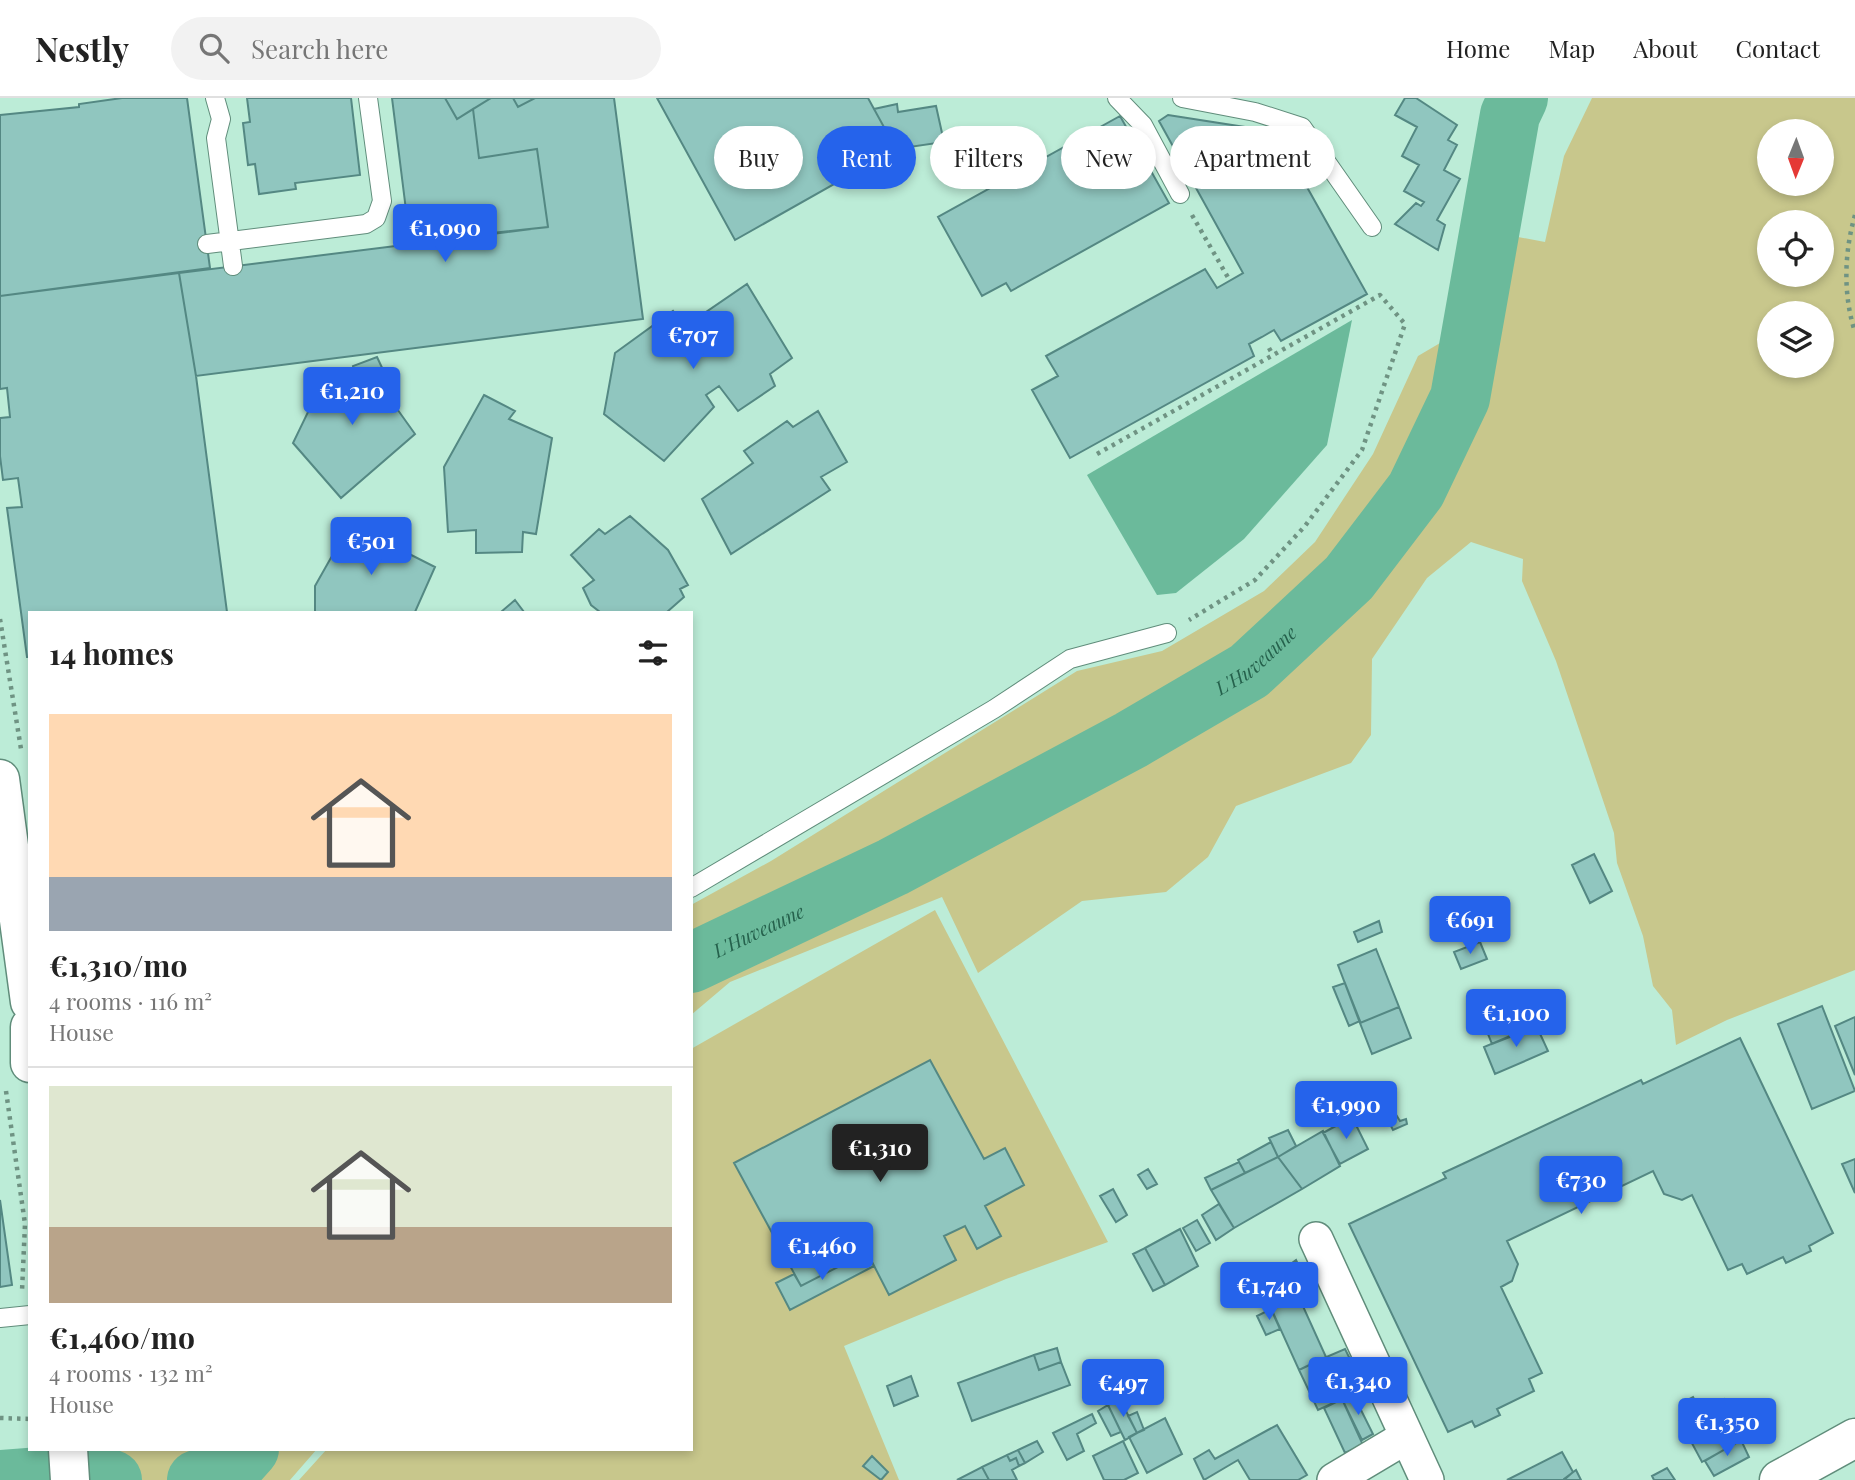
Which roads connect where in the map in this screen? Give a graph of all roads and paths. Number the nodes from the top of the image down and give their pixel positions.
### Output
1 (215, 98) edge
2 (368, 98) edge
3 (1117, 98) edge
4 (1182, 98) edge
5 (1180, 194) joint
6 (1855, 215) edge
7 (1372, 226) dead end
8 (229, 242) junction
9 (207, 244) dead end
10 (233, 266) dead end
11 (1230, 281) dead end
12 (1855, 332) edge
13 (1269, 348) dead end
14 (1273, 355) junction
15 (1097, 454) dead end
16 (0, 619) edge
17 (1167, 633) joint
18 (11, 768) edge
19 (693, 887) edge
20 (28, 977) edge
21 (28, 1035) edge
22 (18, 1076) edge
23 (1316, 1239) dead end
24 (26, 1316) edge
25 (0, 1318) edge
26 (0, 1419) edge
27 (28, 1419) edge
28 (1406, 1437) junction
29 (1855, 1438) edge
30 (68, 1451) edge
31 (70, 1480) edge
32 (1334, 1480) edge
33 (1427, 1480) edge
34 (1779, 1480) edge

1 - 8 lane
2 - 8 lane
3 - 5 lane
4 - 7 lane
5 - 11 path
6 - 12 path
8 - 9 lane
8 - 10 lane
13 - 14 path
14 - 15 path
14 - 17 path
16 - 18 path
17 - 19 lane
18 - 20 street
21 - 22 street
22 - 24 path
23 - 28 street
24 - 25 lane
26 - 27 path
28 - 32 street
28 - 33 street
29 - 34 street
30 - 31 street

